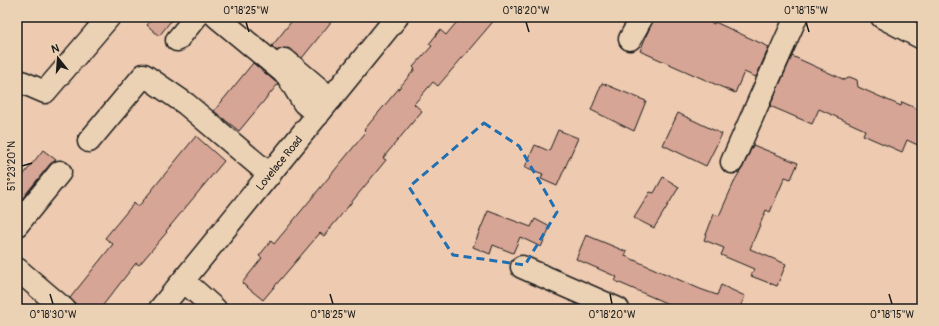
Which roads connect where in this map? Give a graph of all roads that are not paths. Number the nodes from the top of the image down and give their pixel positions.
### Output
1 (109, 17) edge
2 (196, 17) edge
3 (217, 17) edge
4 (236, 17) edge
5 (397, 17) edge
6 (642, 17) edge
7 (796, 17) edge
8 (882, 17) edge
9 (922, 38) edge
10 (630, 39) dead end
11 (178, 40) dead end
12 (17, 80) edge
13 (324, 107) junction
14 (89, 141) dead end
15 (732, 162) dead end
16 (60, 172) dead end
17 (270, 175) junction
18 (17, 225) edge
19 (522, 267) dead end
20 (17, 269) edge
21 (184, 281) junction
22 (64, 309) edge
23 (160, 309) edge
24 (215, 309) edge
25 (618, 309) edge

1 - 12 street
2 - 11 street
3 - 13 street
4 - 13 street
5 - 13 street, Lovelace Road
6 - 10 street
7 - 15 street
8 - 9 street
13 - 17 street, Lovelace Road
14 - 17 street
16 - 18 street
17 - 21 street, Lovelace Road
19 - 25 street
20 - 22 street
21 - 23 street, Lovelace Road
21 - 24 street

